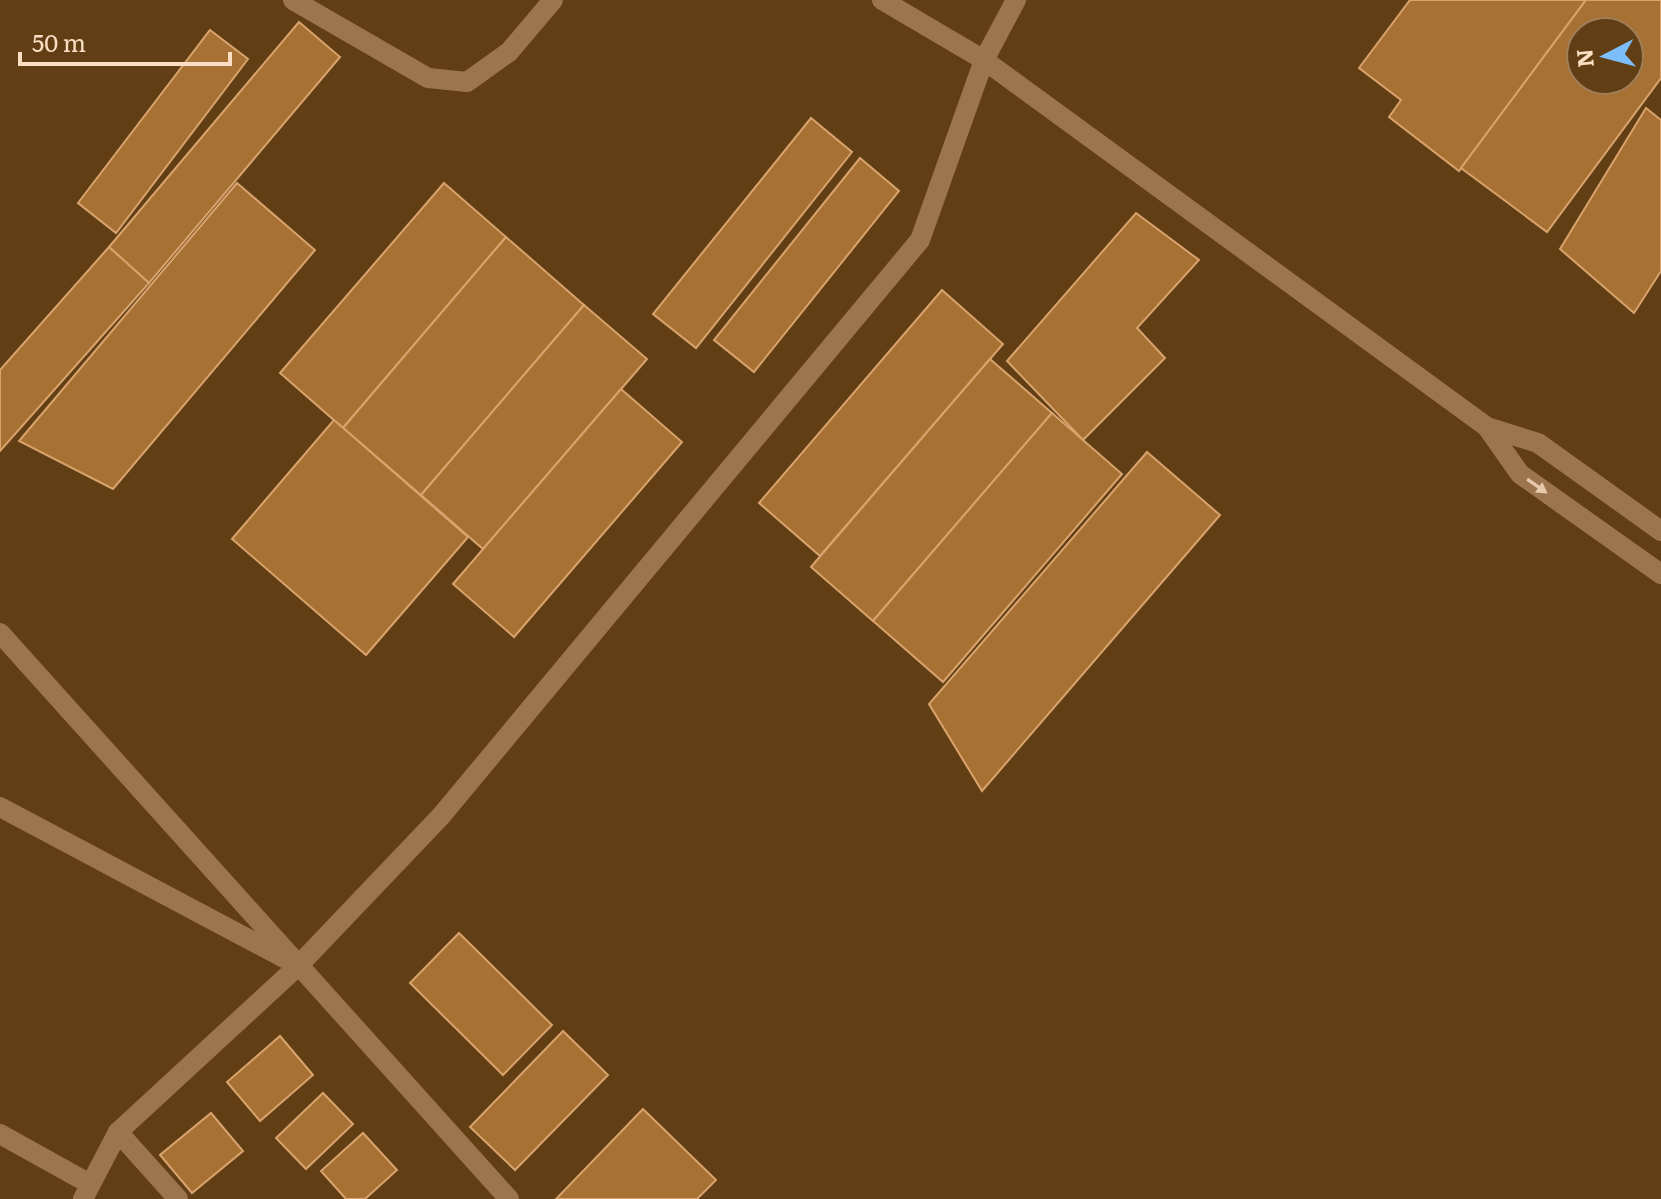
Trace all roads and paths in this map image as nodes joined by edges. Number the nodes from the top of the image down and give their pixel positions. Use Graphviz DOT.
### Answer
graph roads {
  1 [pos="293,0"];
  2 [pos="553,0"];
  3 [pos="882,0"];
  4 [pos="1016,0"];
  5 [pos="984,60"];
  6 [pos="1487,427"];
  7 [pos="1661,531"];
  8 [pos="1661,574"];
  9 [pos="0,633"];
  10 [pos="0,807"];
  11 [pos="298,966"];
  12 [pos="118,1132"];
  13 [pos="0,1134"];
  14 [pos="86,1192"];
  15 [pos="178,1199"];
  16 [pos="509,1199"];
  1 -- 2 [label="street"];
  3 -- 5 [label="street"];
  4 -- 5 [label="street"];
  5 -- 6 [label="street"];
  5 -- 11 [label="street"];
  6 -- 7 [label="street"];
  6 -- 8 [label="street, one-way"];
  9 -- 11 [label="street"];
  10 -- 11 [label="street"];
  11 -- 12 [label="street"];
  11 -- 16 [label="street"];
  12 -- 14 [label="street"];
  12 -- 15 [label="street"];
  13 -- 14 [label="street"];
}
